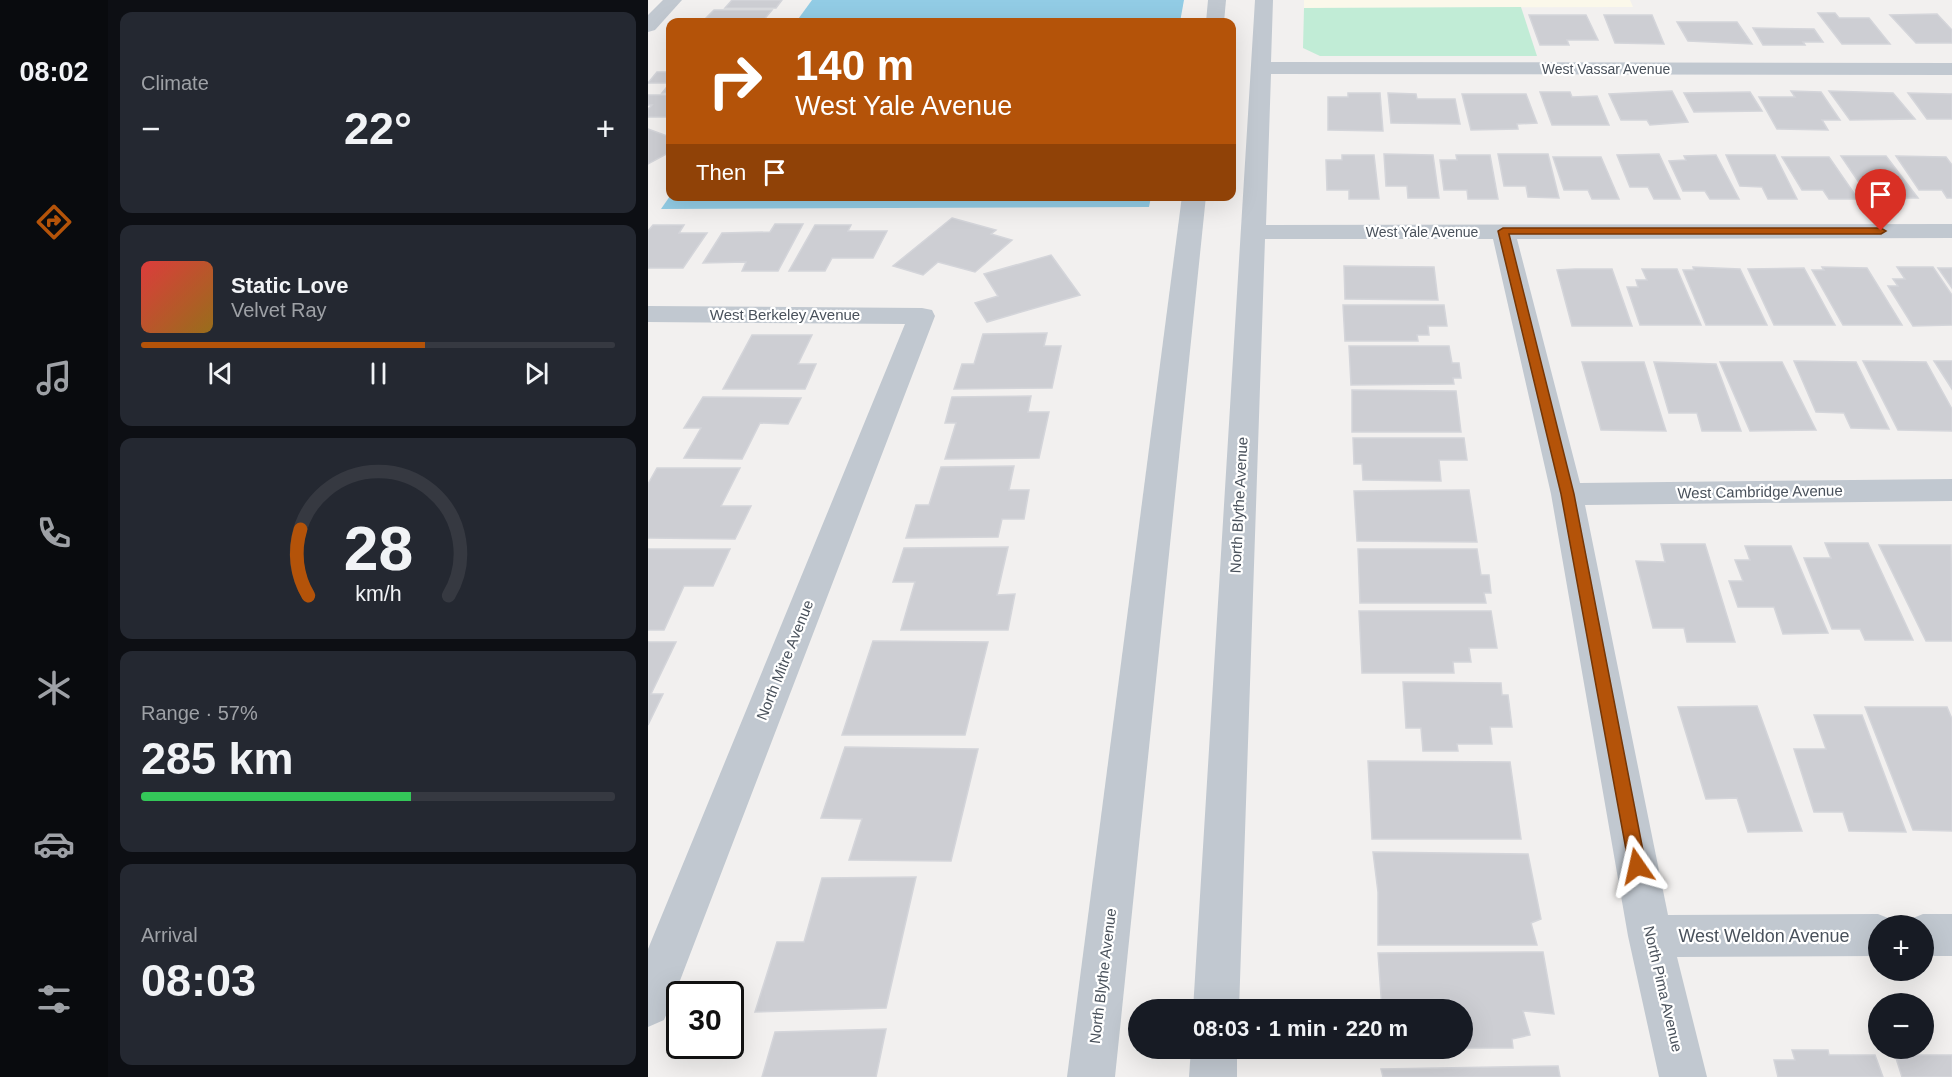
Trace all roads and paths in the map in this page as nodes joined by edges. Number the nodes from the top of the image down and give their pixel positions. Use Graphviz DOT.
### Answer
graph roads {
  1 [pos="673,0"];
  2 [pos="1217,0"];
  3 [pos="1264,0"];
  4 [pos="1215,18"];
  5 [pos="648,26"];
  6 [pos="1260,68"];
  7 [pos="1952,69"];
  8 [pos="1193,201"];
  9 [pos="1503,231"];
  10 [pos="1952,231"];
  11 [pos="1252,232"];
  12 [pos="648,314"];
  13 [pos="922,316"];
  14 [pos="1952,490"];
  15 [pos="1567,494"];
  16 [pos="1952,934"];
  17 [pos="1868,935"];
  18 [pos="1934,935"];
  19 [pos="1650,936"];
  20 [pos="1217,999"];
  21 [pos="648,1004"];
  22 [pos="1214,1059"];
  23 [pos="1091,1077"];
  24 [pos="1213,1077"];
  25 [pos="1683,1077"];
  1 -- 5 [label="street"];
  2 -- 4 [label="street"];
  3 -- 6 [label="street, North Blythe Avenue"];
  6 -- 7 [label="street, West Vassar Avenue"];
  6 -- 11 [label="street, North Blythe Avenue"];
  8 -- 23 [label="street, North Blythe Avenue"];
  9 -- 10 [label="street, West Yale Avenue"];
  9 -- 11 [label="street, West Yale Avenue"];
  9 -- 15 [label="street, North Pima Avenue"];
  11 -- 20 [label="street, North Blythe Avenue"];
  12 -- 13 [label="street, West Berkeley Avenue"];
  13 -- 21 [label="street, North Mitre Avenue"];
  14 -- 15 [label="street, West Cambridge Avenue"];
  15 -- 19 [label="street, North Pima Avenue"];
  16 -- 18 [label="street"];
  17 -- 19 [label="street, West Weldon Avenue"];
  19 -- 25 [label="street, North Pima Avenue"];
  22 -- 24 [label="street"];
}
